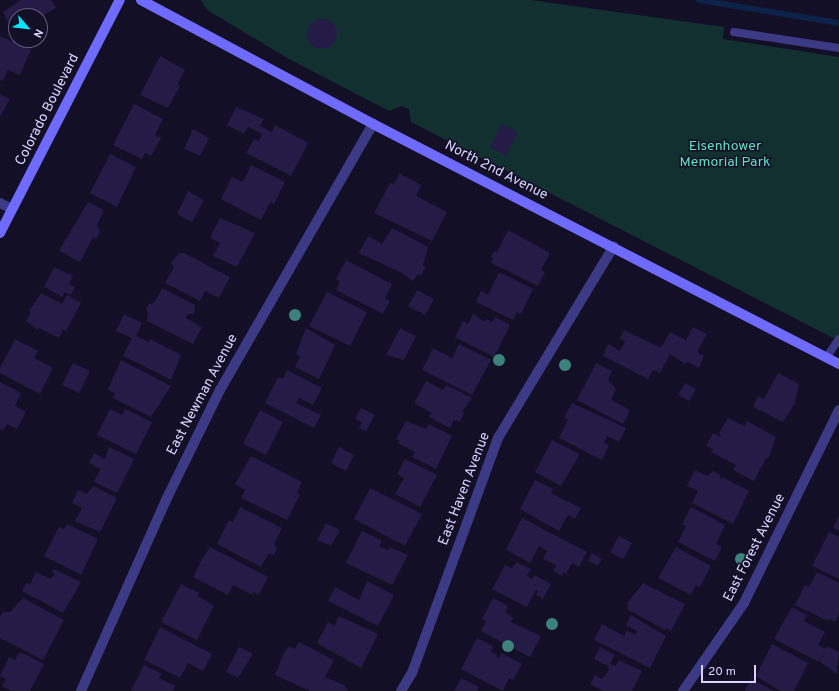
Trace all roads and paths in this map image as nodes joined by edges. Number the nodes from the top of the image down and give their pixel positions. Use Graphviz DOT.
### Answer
graph roads {
  1 [pos="120,0"];
  2 [pos="141,0"];
  3 [pos="734,32"];
  4 [pos="839,48"];
  5 [pos="373,124"];
  6 [pos="0,203"];
  7 [pos="12,209"];
  8 [pos="0,233"];
  9 [pos="614,246"];
  10 [pos="839,339"];
  11 [pos="826,358"];
  12 [pos="839,364"];
  13 [pos="839,410"];
  14 [pos="81,691"];
  15 [pos="401,691"];
  16 [pos="683,691"];
  1 -- 7 [label="street, Colorado Boulevard"];
  2 -- 5 [label="street, North 2nd Avenue"];
  3 -- 4 [label="lane"];
  5 -- 9 [label="street, North 2nd Avenue"];
  5 -- 14 [label="street, East Newman Avenue"];
  6 -- 7 [label="street"];
  7 -- 8 [label="street, Colorado Boulevard"];
  9 -- 11 [label="street, North 2nd Avenue"];
  9 -- 15 [label="street, East Haven Avenue"];
  10 -- 11 [label="lane"];
  11 -- 12 [label="street, North 2nd Avenue"];
  13 -- 16 [label="street, East Forest Avenue"];
}
